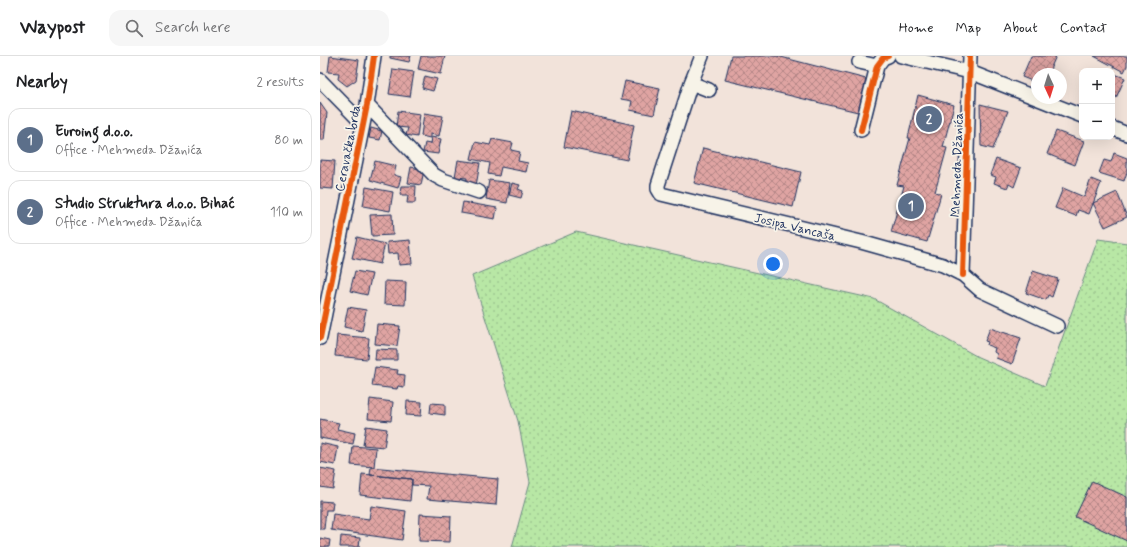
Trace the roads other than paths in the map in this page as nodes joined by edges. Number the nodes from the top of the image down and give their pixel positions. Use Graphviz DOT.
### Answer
graph roads {
  1 [pos="374,56"];
  2 [pos="702,56"];
  3 [pos="888,56"];
  4 [pos="901,56"];
  5 [pos="970,56"];
  6 [pos="859,62"];
  7 [pos="877,66"];
  8 [pos="970,72"];
  9 [pos="320,80"];
  10 [pos="691,83"];
  11 [pos="709,90"];
  12 [pos="367,105"];
  13 [pos="1079,115"];
  14 [pos="363,124"];
  15 [pos="1115,129"];
  16 [pos="861,130"];
  17 [pos="1127,134"];
  18 [pos="480,192"];
  19 [pos="963,275"];
  20 [pos="1058,326"];
  21 [pos="320,338"];
  1 -- 12 [label="street, Ceravačka brda"];
  2 -- 10 [label="street, Josipa Vancaša"];
  3 -- 7 [label="street"];
  4 -- 8 [label="street"];
  5 -- 8 [label="street, Mehmeda Džanića"];
  6 -- 7 [label="street"];
  7 -- 16 [label="street"];
  8 -- 13 [label="street"];
  8 -- 19 [label="street, Mehmeda Džanića"];
  9 -- 14 [label="street"];
  10 -- 11 [label="street"];
  10 -- 19 [label="street, Josipa Vancaša"];
  12 -- 14 [label="street, Ceravačka brda"];
  12 -- 18 [label="street"];
  14 -- 21 [label="street, Ceravačka brda"];
  15 -- 17 [label="street"];
  19 -- 20 [label="street, Josipa Vancaša"];
}
